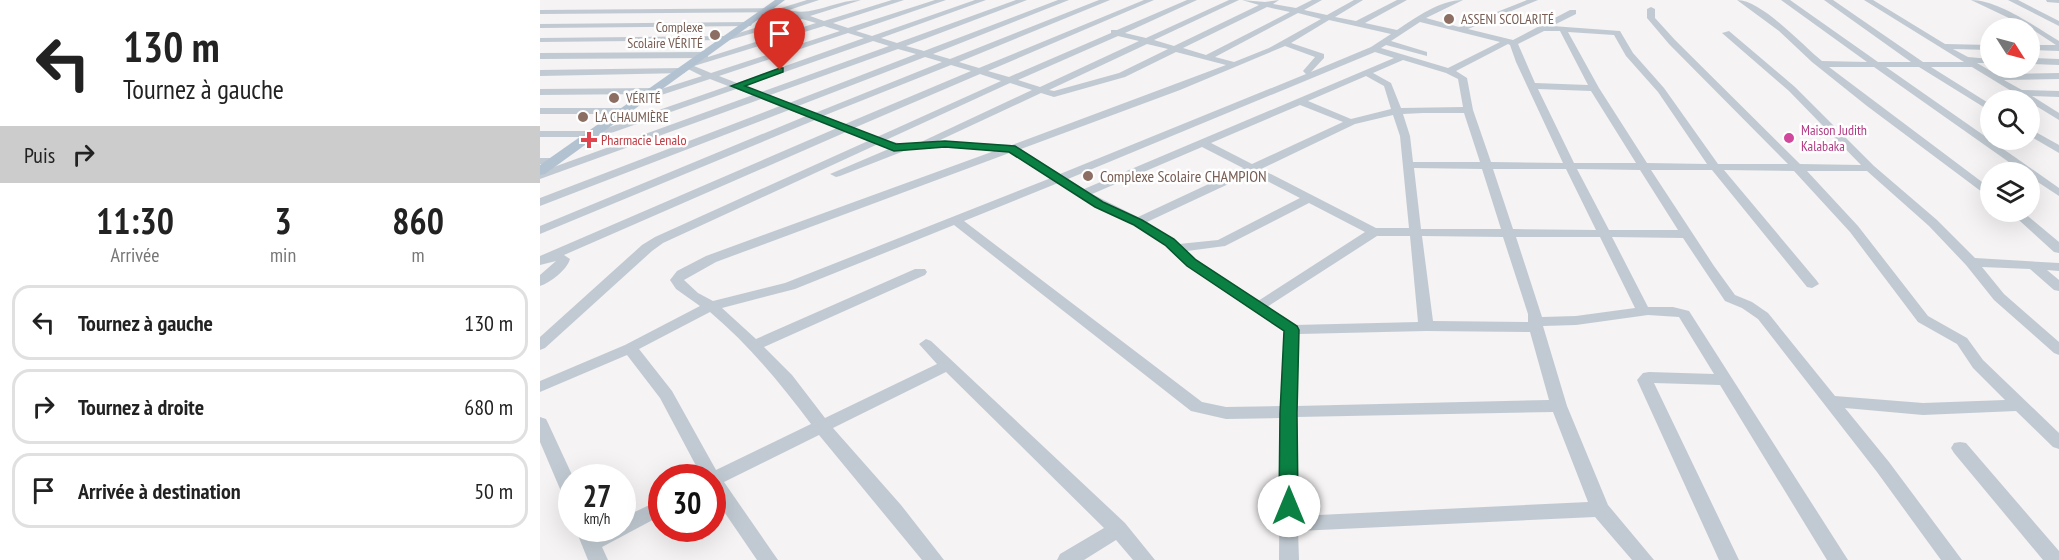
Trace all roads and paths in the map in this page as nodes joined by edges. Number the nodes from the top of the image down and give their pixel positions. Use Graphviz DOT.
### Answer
graph roads {
  1 [pos="815,0"];
  2 [pos="857,0"];
  3 [pos="900,0"];
  4 [pos="942,0"];
  5 [pos="983,0"];
  6 [pos="1023,0"];
  7 [pos="1065,0"];
  8 [pos="1106,0"];
  9 [pos="1150,0"];
  10 [pos="1193,0"];
  11 [pos="1234,0"];
  12 [pos="1246,0"];
  13 [pos="1275,0"];
  14 [pos="1318,0"];
  15 [pos="1359,0"];
  16 [pos="1403,0"];
  17 [pos="1459,0"];
  18 [pos="1533,0"];
  19 [pos="1742,0"];
  20 [pos="1785,0"];
  21 [pos="1828,0"];
  22 [pos="1868,0"];
  23 [pos="1975,0"];
  24 [pos="2012,0"];
  25 [pos="1266,4"];
  26 [pos="781,5"];
  27 [pos="1006,6"];
  28 [pos="1651,9"];
  29 [pos="768,10"];
  30 [pos="1297,11"];
  31 [pos="540,12"];
  32 [pos="1033,12"];
  33 [pos="1574,12"];
  34 [pos="803,17"];
  35 [pos="1327,17"];
  36 [pos="2014,18"];
  37 [pos="1060,19"];
  38 [pos="1419,19"];
  39 [pos="825,23"];
  40 [pos="748,24"];
  41 [pos="1357,24"];
  42 [pos="2059,24"];
  43 [pos="540,26"];
  44 [pos="1089,27"];
  45 [pos="1539,28"];
  46 [pos="1460,29"];
  47 [pos="1563,29"];
  48 [pos="849,31"];
  49 [pos="2040,32"];
  50 [pos="1117,33"];
  51 [pos="1399,33"];
  52 [pos="1726,33"];
  53 [pos="2059,33"];
  54 [pos="2040,34"];
  55 [pos="873,37"];
  56 [pos="729,38"];
  57 [pos="540,40"];
  58 [pos="1146,41"];
  59 [pos="1511,42"];
  60 [pos="1284,43"];
  61 [pos="897,45"];
  62 [pos="1380,45"];
  63 [pos="1942,46"];
  64 [pos="2059,46"];
  65 [pos="1980,47"];
  66 [pos="2040,47"];
  67 [pos="1176,49"];
  68 [pos="924,53"];
  69 [pos="705,55"];
  70 [pos="540,56"];
  71 [pos="1208,57"];
  72 [pos="1403,57"];
  73 [pos="1435,58"];
  74 [pos="1980,61"];
  75 [pos="2040,61"];
  76 [pos="950,62"];
  77 [pos="1969,62"];
  78 [pos="2059,62"];
  79 [pos="1876,63"];
  80 [pos="1820,64"];
  81 [pos="1920,64"];
  82 [pos="1234,65"];
  83 [pos="686,68"];
  84 [pos="1980,69"];
  85 [pos="980,71"];
  86 [pos="1449,71"];
  87 [pos="540,73"];
  88 [pos="1368,74"];
  89 [pos="1305,76"];
  90 [pos="2040,76"];
  91 [pos="2059,76"];
  92 [pos="712,77"];
  93 [pos="1994,78"];
  94 [pos="1010,80"];
  95 [pos="736,86"];
  96 [pos="1532,87"];
  97 [pos="1594,88"];
  98 [pos="1041,90"];
  99 [pos="2015,90"];
  100 [pos="654,91"];
  101 [pos="540,92"];
  102 [pos="1264,93"];
  103 [pos="2040,94"];
  104 [pos="2059,94"];
  105 [pos="761,95"];
  106 [pos="643,98"];
  107 [pos="1980,102"];
  108 [pos="1298,104"];
  109 [pos="2040,104"];
  110 [pos="788,105"];
  111 [pos="1395,110"];
  112 [pos="1468,110"];
  113 [pos="540,111"];
  114 [pos="625,111"];
  115 [pos="2057,114"];
  116 [pos="815,116"];
  117 [pos="1351,122"];
  118 [pos="846,129"];
  119 [pos="540,134"];
  120 [pos="593,134"];
  121 [pos="2040,138"];
  122 [pos="876,140"];
  123 [pos="1203,143"];
  124 [pos="924,144"];
  125 [pos="901,148"];
  126 [pos="1012,148"];
  127 [pos="2059,150"];
  128 [pos="540,161"];
  129 [pos="554,161"];
  130 [pos="1485,164"];
  131 [pos="1569,164"];
  132 [pos="1407,165"];
  133 [pos="1644,166"];
  134 [pos="1714,166"];
  135 [pos="1797,167"];
  136 [pos="1870,168"];
  137 [pos="1252,170"];
  138 [pos="540,171"];
  139 [pos="836,174"];
  140 [pos="540,176"];
  141 [pos="1058,178"];
  142 [pos="1980,186"];
  143 [pos="2059,193"];
  144 [pos="1083,194"];
  145 [pos="1310,198"];
  146 [pos="540,202"];
  147 [pos="956,221"];
  148 [pos="1138,222"];
  149 [pos="2028,222"];
  150 [pos="1416,230"];
  151 [pos="540,231"];
  152 [pos="1374,232"];
  153 [pos="1509,232"];
  154 [pos="1605,234"];
  155 [pos="1687,234"];
  156 [pos="1176,248"];
  157 [pos="2059,249"];
  158 [pos="546,259"];
  159 [pos="1971,262"];
  160 [pos="2033,265"];
  161 [pos="2059,267"];
  162 [pos="920,272"];
  163 [pos="540,282"];
  164 [pos="1812,284"];
  165 [pos="2059,287"];
  166 [pos="711,306"];
  167 [pos="1259,306"];
  168 [pos="1644,312"];
  169 [pos="1536,324"];
  170 [pos="1426,326"];
  171 [pos="1292,330"];
  172 [pos="926,344"];
  173 [pos="540,345"];
  174 [pos="755,345"];
  175 [pos="630,348"];
  176 [pos="2059,350"];
  177 [pos="948,365"];
  178 [pos="1725,380"];
  179 [pos="540,387"];
  180 [pos="1831,401"];
  181 [pos="2018,405"];
  182 [pos="1559,406"];
  183 [pos="1288,413"];
  184 [pos="540,423"];
  185 [pos="822,425"];
  186 [pos="2059,443"];
  187 [pos="1960,448"];
  188 [pos="558,464"];
  189 [pos="704,464"];
  190 [pos="726,472"];
  191 [pos="726,499"];
  192 [pos="1600,509"];
  193 [pos="1288,524"];
  194 [pos="1118,529"];
  195 [pos="768,560"];
  196 [pos="934,560"];
  197 [pos="1067,560"];
  198 [pos="1145,560"];
  199 [pos="1289,560"];
  200 [pos="1644,560"];
  201 [pos="1729,560"];
  202 [pos="1838,560"];
  203 [pos="1952,560"];
  204 [pos="2055,560"];
  1 -- 26 [label="street"];
  2 -- 34 [label="street"];
  3 -- 39 [label="street"];
  4 -- 48 [label="street"];
  5 -- 27 [label="street"];
  5 -- 55 [label="street"];
  6 -- 27 [label="street"];
  7 -- 32 [label="street"];
  8 -- 37 [label="street"];
  9 -- 44 [label="street"];
  10 -- 50 [label="street"];
  11 -- 58 [label="street"];
  12 -- 25 [label="street"];
  13 -- 25 [label="street"];
  14 -- 30 [label="street"];
  15 -- 35 [label="street"];
  16 -- 41 [label="street"];
  17 -- 38 [label="street"];
  18 -- 46 [label="street"];
  19 -- 80 [label="street"];
  20 -- 79 [label="street"];
  21 -- 81 [label="street"];
  22 -- 63 [label="street"];
  23 -- 36 [label="street"];
  24 -- 42 [label="street"];
  25 -- 30 [label="street"];
  25 -- 67 [label="street"];
  26 -- 29 [label="main road"];
  26 -- 34 [label="street"];
  27 -- 32 [label="street"];
  27 -- 61 [label="street"];
  28 -- 135 [label="street"];
  29 -- 31 [label="street"];
  29 -- 40 [label="main road"];
  30 -- 35 [label="street"];
  30 -- 71 [label="street"];
  32 -- 37 [label="street"];
  32 -- 68 [label="street"];
  33 -- 45 [label="street"];
  34 -- 39 [label="street"];
  34 -- 56 [label="street"];
  35 -- 41 [label="street"];
  35 -- 60 [label="street"];
  37 -- 44 [label="street"];
  37 -- 76 [label="street"];
  38 -- 46 [label="street"];
  38 -- 51 [label="street"];
  39 -- 48 [label="street"];
  39 -- 83 [label="street"];
  40 -- 43 [label="street"];
  40 -- 56 [label="main road"];
  41 -- 51 [label="street"];
  44 -- 50 [label="street"];
  44 -- 85 [label="street"];
  45 -- 47 [label="street"];
  45 -- 59 [label="street"];
  46 -- 59 [label="street"];
  47 -- 97 [label="street"];
  47 -- 134 [label="street"];
  48 -- 55 [label="street"];
  48 -- 92 [label="street"];
  49 -- 53 [label="street"];
  50 -- 58 [label="street"];
  50 -- 94 [label="street"];
  51 -- 62 [label="street"];
  52 -- 136 [label="street"];
  54 -- 64 [label="street"];
  55 -- 61 [label="street"];
  55 -- 95 [label="street"];
  56 -- 57 [label="street"];
  56 -- 69 [label="main road"];
  58 -- 67 [label="street"];
  58 -- 98 [label="street"];
  59 -- 86 [label="street"];
  59 -- 96 [label="street"];
  60 -- 82 [label="street"];
  60 -- 89 [label="street"];
  61 -- 68 [label="street"];
  61 -- 105 [label="street"];
  62 -- 72 [label="street"];
  62 -- 73 [label="street"];
  62 -- 89 [label="street"];
  63 -- 65 [label="street"];
  63 -- 77 [label="street"];
  64 -- 66 [label="street"];
  67 -- 71 [label="street"];
  67 -- 98 [label="street"];
  68 -- 76 [label="street"];
  68 -- 110 [label="street"];
  69 -- 70 [label="street"];
  69 -- 83 [label="main road"];
  71 -- 82 [label="street"];
  72 -- 86 [label="street"];
  72 -- 88 [label="street"];
  74 -- 77 [label="street"];
  75 -- 78 [label="street"];
  76 -- 85 [label="street"];
  76 -- 116 [label="street"];
  77 -- 81 [label="street"];
  77 -- 84 [label="street"];
  79 -- 80 [label="street"];
  79 -- 81 [label="street"];
  79 -- 143 [label="street"];
  80 -- 142 [label="street"];
  81 -- 107 [label="street"];
  82 -- 126 [label="street"];
  83 -- 87 [label="street"];
  83 -- 92 [label="street"];
  83 -- 100 [label="main road"];
  85 -- 94 [label="street"];
  85 -- 118 [label="street"];
  86 -- 112 [label="street"];
  88 -- 108 [label="street"];
  88 -- 111 [label="street"];
  89 -- 102 [label="street"];
  90 -- 91 [label="street"];
  92 -- 95 [label="street"];
  92 -- 106 [label="street"];
  93 -- 99 [label="street"];
  94 -- 98 [label="street"];
  94 -- 122 [label="street"];
  95 -- 105 [label="street"];
  95 -- 120 [label="street"];
  96 -- 97 [label="street"];
  96 -- 131 [label="street"];
  97 -- 133 [label="street"];
  98 -- 124 [label="street"];
  100 -- 101 [label="street"];
  100 -- 106 [label="main road"];
  102 -- 108 [label="street"];
  102 -- 141 [label="street"];
  103 -- 104 [label="street"];
  105 -- 110 [label="street"];
  105 -- 140 [label="street"];
  106 -- 114 [label="main road"];
  108 -- 117 [label="street"];
  108 -- 123 [label="street"];
  109 -- 115 [label="street"];
  110 -- 116 [label="street"];
  110 -- 146 [label="street"];
  111 -- 112 [label="street"];
  111 -- 117 [label="street"];
  111 -- 132 [label="street"];
  112 -- 130 [label="street"];
  113 -- 114 [label="street"];
  114 -- 120 [label="main road"];
  116 -- 118 [label="street"];
  116 -- 151 [label="street"];
  117 -- 137 [label="street"];
  118 -- 122 [label="street"];
  118 -- 158 [label="street"];
  119 -- 120 [label="street"];
  120 -- 129 [label="main road"];
  121 -- 127 [label="street"];
  122 -- 125 [label="street"];
  122 -- 173 [label="street"];
  123 -- 137 [label="street"];
  123 -- 144 [label="street"];
  124 -- 125 [label="street"];
  124 -- 126 [label="street"];
  125 -- 139 [label="street"];
  126 -- 141 [label="street"];
  126 -- 166 [label="street"];
  128 -- 129 [label="street"];
  129 -- 138 [label="main road"];
  130 -- 131 [label="street"];
  130 -- 132 [label="street"];
  130 -- 153 [label="street"];
  131 -- 133 [label="street"];
  131 -- 154 [label="street"];
  132 -- 150 [label="street"];
  133 -- 134 [label="street"];
  133 -- 155 [label="street"];
  134 -- 135 [label="street"];
  134 -- 164 [label="street"];
  135 -- 136 [label="street"];
  135 -- 181 [label="street"];
  136 -- 159 [label="street"];
  137 -- 145 [label="street"];
  137 -- 148 [label="street"];
  141 -- 144 [label="street"];
  141 -- 147 [label="street"];
  144 -- 148 [label="street"];
  145 -- 152 [label="street"];
  145 -- 156 [label="street"];
  147 -- 166 [label="street"];
  147 -- 183 [label="street"];
  148 -- 156 [label="street"];
  149 -- 157 [label="street"];
  150 -- 152 [label="street"];
  150 -- 153 [label="street"];
  150 -- 170 [label="street"];
  152 -- 167 [label="street"];
  153 -- 154 [label="street"];
  153 -- 169 [label="street"];
  154 -- 155 [label="street"];
  154 -- 168 [label="street"];
  155 -- 180 [label="street"];
  156 -- 167 [label="street"];
  158 -- 163 [label="street"];
  159 -- 160 [label="street"];
  159 -- 176 [label="street"];
  160 -- 161 [label="street"];
  160 -- 165 [label="street"];
  162 -- 174 [label="street"];
  166 -- 174 [label="street"];
  166 -- 175 [label="street"];
  167 -- 171 [label="street"];
  168 -- 169 [label="street"];
  168 -- 178 [label="street"];
  169 -- 170 [label="street"];
  169 -- 182 [label="street"];
  170 -- 171 [label="street"];
  171 -- 183 [label="street"];
  172 -- 177 [label="street"];
  174 -- 185 [label="street"];
  175 -- 179 [label="street"];
  175 -- 189 [label="street"];
  177 -- 185 [label="street"];
  177 -- 194 [label="street"];
  178 -- 201 [label="street"];
  178 -- 202 [label="street"];
  180 -- 181 [label="street"];
  180 -- 203 [label="street"];
  181 -- 186 [label="street"];
  182 -- 183 [label="street"];
  182 -- 192 [label="street"];
  183 -- 193 [label="street"];
  184 -- 188 [label="street"];
  185 -- 190 [label="street"];
  185 -- 196 [label="street"];
  187 -- 204 [label="street"];
  191 -- 195 [label="street"];
  192 -- 193 [label="street"];
  192 -- 200 [label="street"];
  193 -- 199 [label="street"];
  194 -- 197 [label="street"];
  194 -- 198 [label="street"];
}
